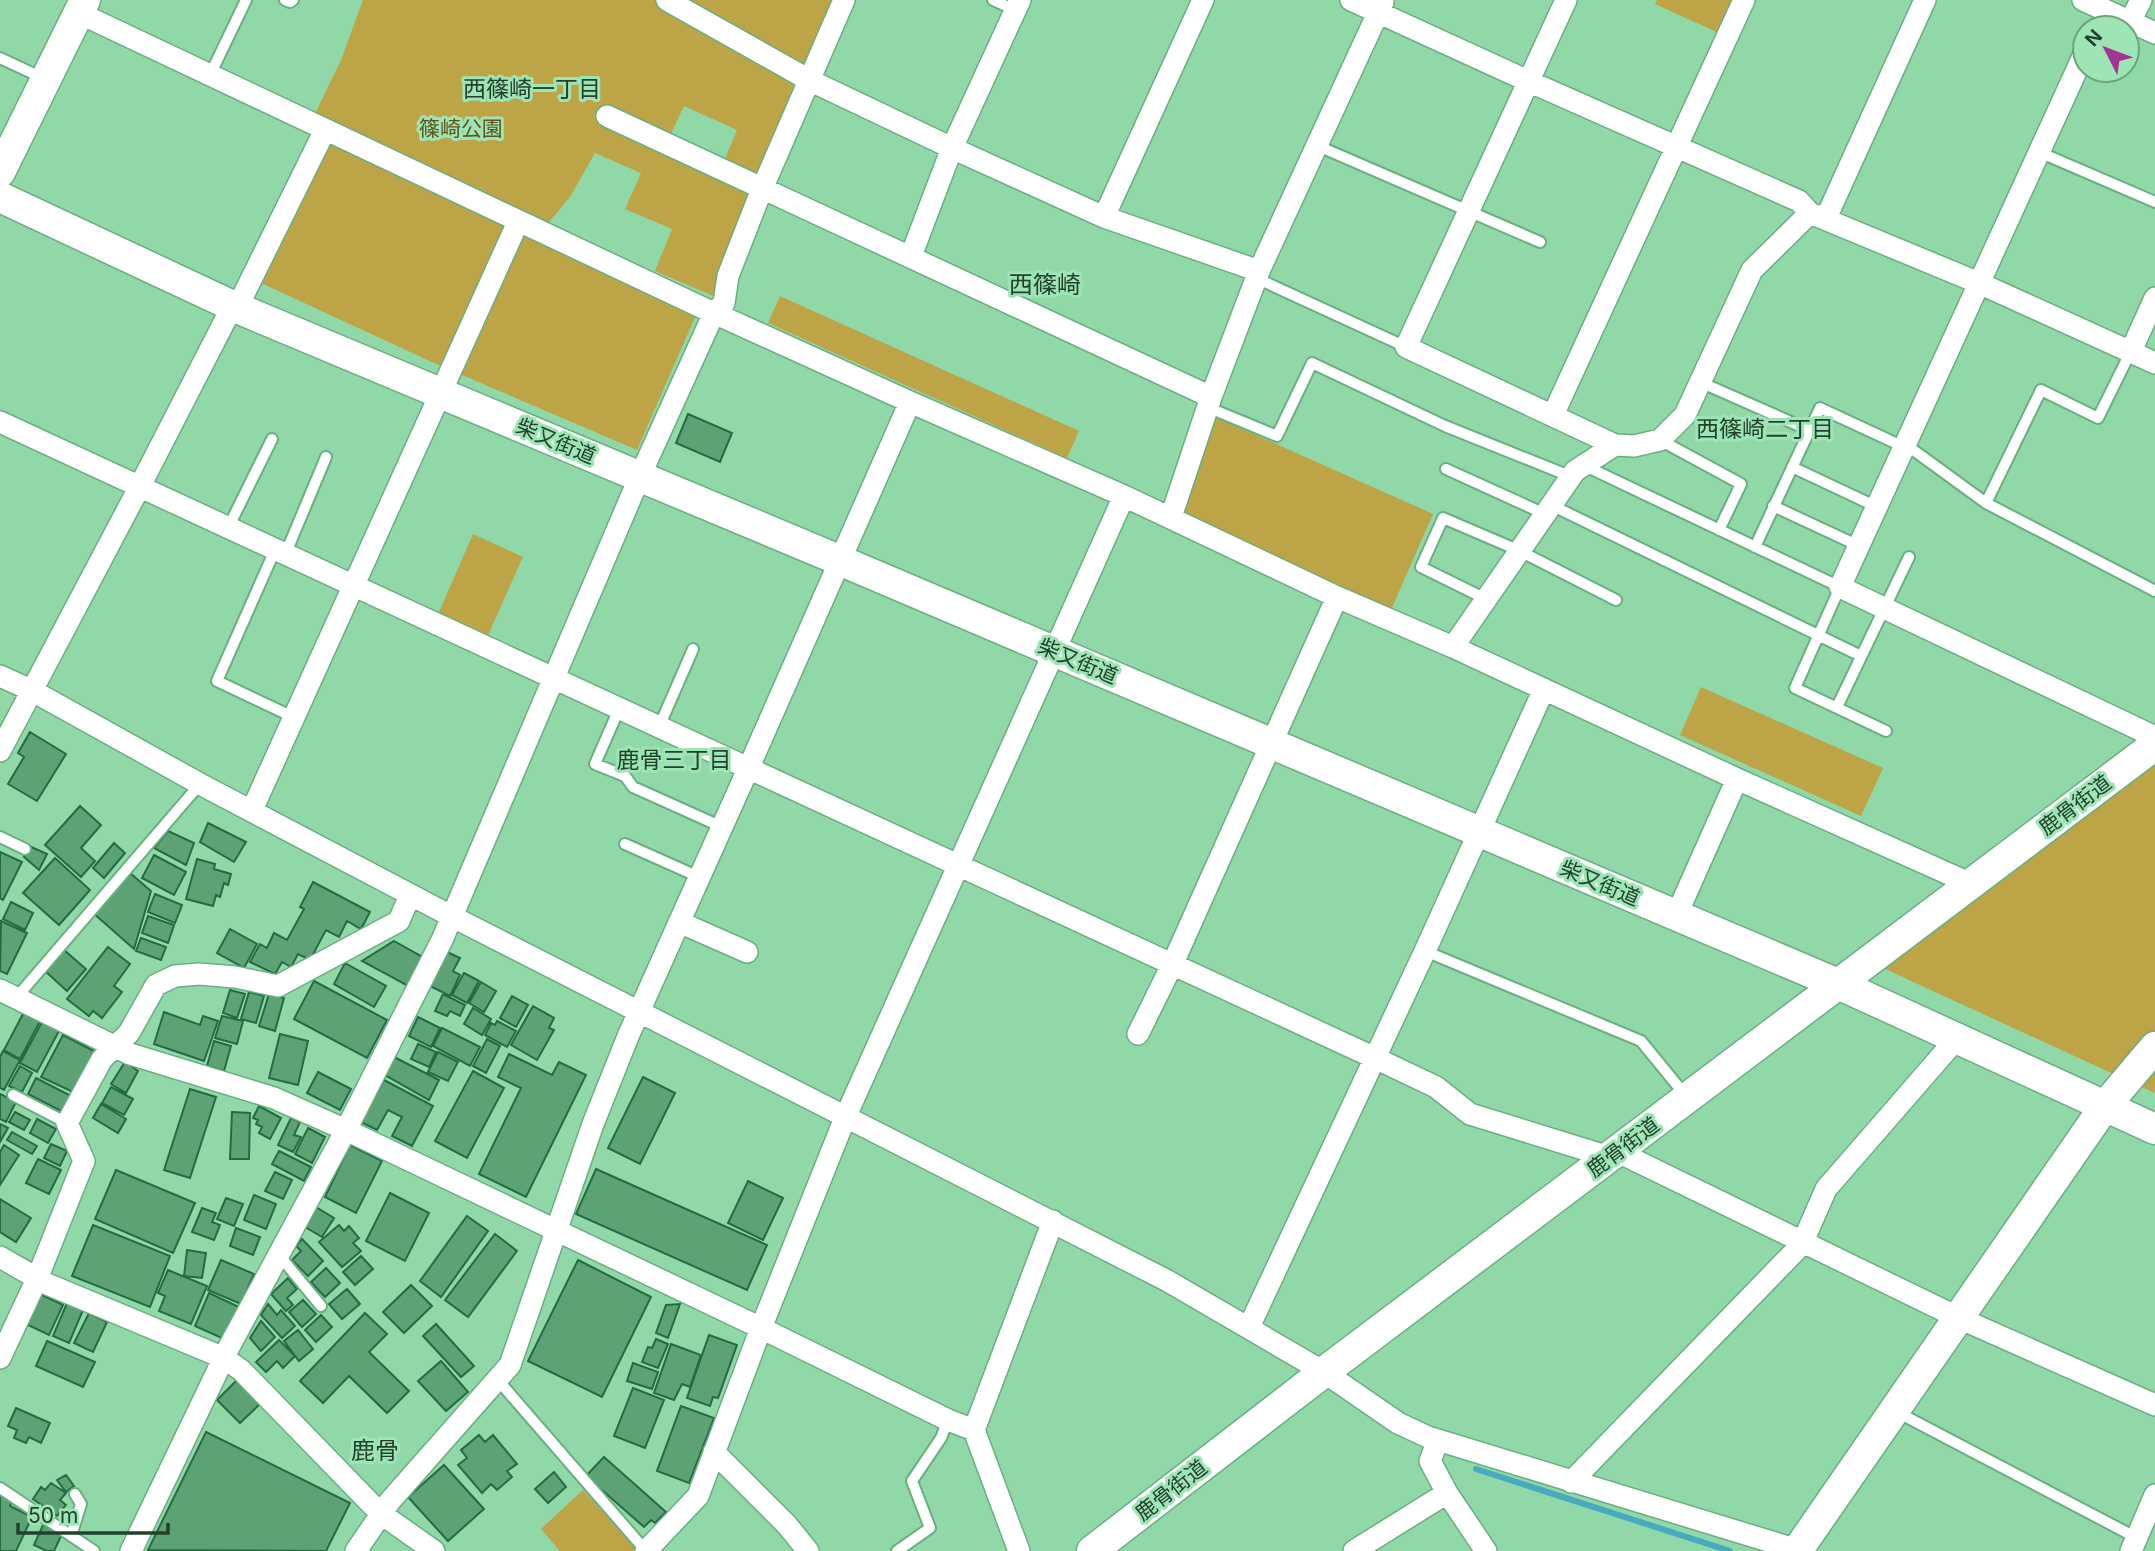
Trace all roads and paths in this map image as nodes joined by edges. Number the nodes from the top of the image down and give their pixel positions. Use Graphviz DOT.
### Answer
graph roads {
  1 [pos="246,0"];
  2 [pos="285,0"];
  3 [pos="293,0"];
  4 [pos="667,0"];
  5 [pos="844,0"];
  6 [pos="993,0"];
  7 [pos="1203,0"];
  8 [pos="1351,0"];
  9 [pos="1566,0"];
  10 [pos="1744,0"];
  11 [pos="1925,0"];
  12 [pos="2083,0"];
  13 [pos="1018,5"];
  14 [pos="82,6"];
  15 [pos="1381,6"];
  16 [pos="2096,14"];
  17 [pos="0,58"];
  18 [pos="210,75"];
  19 [pos="45,79"];
  20 [pos="809,80"];
  21 [pos="1528,82"];
  22 [pos="2071,82"];
  23 [pos="607,116"];
  24 [pos="325,130"];
  25 [pos="1318,146"];
  26 [pos="1677,147"];
  27 [pos="952,148"];
  28 [pos="2039,152"];
  29 [pos="0,172"];
  30 [pos="762,189"];
  31 [pos="0,197"];
  32 [pos="2155,202"];
  33 [pos="1468,212"];
  34 [pos="1818,216"];
  35 [pos="1104,217"];
  36 [pos="518,222"];
  37 [pos="1539,243"];
  38 [pos="911,256"];
  39 [pos="1258,274"];
  40 [pos="1979,283"];
  41 [pos="2155,298"];
  42 [pos="235,306"];
  43 [pos="714,313"];
  44 [pos="1406,347"];
  45 [pos="2131,351"];
  46 [pos="2155,363"];
  47 [pos="1700,383"];
  48 [pos="440,393"];
  49 [pos="910,402"];
  50 [pos="1209,402"];
  51 [pos="1553,415"];
  52 [pos="0,422"];
  53 [pos="1809,430"];
  54 [pos="272,439"];
  55 [pos="1660,440"];
  56 [pos="1615,445"];
  57 [pos="1905,446"];
  58 [pos="326,457"];
  59 [pos="1792,467"];
  60 [pos="1446,469"];
  61 [pos="1577,471"];
  62 [pos="640,476"];
  63 [pos="140,486"];
  64 [pos="1124,496"];
  65 [pos="1986,503"];
  66 [pos="1773,506"];
  67 [pos="1877,507"];
  68 [pos="1548,510"];
  69 [pos="1171,517"];
  70 [pos="228,528"];
  71 [pos="1719,530"];
  72 [pos="1859,546"];
  73 [pos="1755,547"];
  74 [pos="1520,551"];
  75 [pos="280,552"];
  76 [pos="1909,556"];
  77 [pos="839,560"];
  78 [pos="352,586"];
  79 [pos="1840,587"];
  80 [pos="2155,591"];
  81 [pos="1337,597"];
  82 [pos="1486,599"];
  83 [pos="1616,600"];
  84 [pos="1884,608"];
  85 [pos="1818,633"];
  86 [pos="1453,647"];
  87 [pos="694,649"];
  88 [pos="1054,651"];
  89 [pos="1861,656"];
  90 [pos="0,676"];
  91 [pos="555,678"];
  92 [pos="1544,689"];
  93 [pos="31,690"];
  94 [pos="1837,707"];
  95 [pos="619,709"];
  96 [pos="293,717"];
  97 [pos="659,727"];
  98 [pos="1886,731"];
  99 [pos="2155,737"];
  100 [pos="1270,743"];
  101 [pos="2155,745"];
  102 [pos="0,751"];
  103 [pos="750,767"];
  104 [pos="1737,779"];
  105 [pos="200,784"];
  106 [pos="252,810"];
  107 [pos="722,827"];
  108 [pos="1478,832"];
  109 [pos="0,837"];
  110 [pos="625,844"];
  111 [pos="25,849"];
  112 [pos="958,864"];
  113 [pos="699,877"];
  114 [pos="1969,883"];
  115 [pos="410,895"];
  116 [pos="451,916"];
  117 [pos="1676,916"];
  118 [pos="679,922"];
  119 [pos="1425,951"];
  120 [pos="747,952"];
  121 [pos="1173,963"];
  122 [pos="1838,984"];
  123 [pos="8,994"];
  124 [pos="639,1011"];
  125 [pos="1138,1034"];
  126 [pos="1958,1037"];
  127 [pos="2155,1046"];
  128 [pos="115,1047"];
  129 [pos="1375,1058"];
  130 [pos="13,1095"];
  131 [pos="1688,1098"];
  132 [pos="2105,1105"];
  133 [pos="845,1118"];
  134 [pos="67,1123"];
  135 [pos="2155,1129"];
  136 [pos="346,1130"];
  137 [pos="1612,1154"];
  138 [pos="1053,1221"];
  139 [pos="557,1231"];
  140 [pos="1802,1244"];
  141 [pos="279,1255"];
  142 [pos="0,1257"];
  143 [pos="37,1279"];
  144 [pos="321,1306"];
  145 [pos="1959,1318"];
  146 [pos="1249,1327"];
  147 [pos="761,1328"];
  148 [pos="0,1358"];
  149 [pos="224,1358"];
  150 [pos="1324,1372"];
  151 [pos="497,1379"];
  152 [pos="2155,1405"];
  153 [pos="1894,1411"];
  154 [pos="948,1420"];
  155 [pos="974,1430"];
  156 [pos="1438,1440"];
  157 [pos="714,1452"];
  158 [pos="1571,1482"];
  159 [pos="0,1488"];
  160 [pos="1447,1493"];
  161 [pos="75,1494"];
  162 [pos="2155,1495"];
  163 [pos="380,1513"];
  164 [pos="71,1536"];
  165 [pos="2134,1544"];
  166 [pos="94,1551"];
  167 [pos="131,1551"];
  168 [pos="356,1551"];
  169 [pos="434,1551"];
  170 [pos="646,1551"];
  171 [pos="808,1551"];
  172 [pos="897,1551"];
  173 [pos="1018,1551"];
  174 [pos="1093,1551"];
  175 [pos="1354,1551"];
  176 [pos="1486,1551"];
  177 [pos="1799,1551"];
  1 -- 18 [label="lane"];
  2 -- 3 [label="lane"];
  4 -- 20 [label="street"];
  5 -- 20 [label="street"];
  6 -- 13 [label="lane"];
  7 -- 35 [label="street"];
  8 -- 15 [label="street"];
  9 -- 21 [label="street"];
  10 -- 26 [label="street"];
  11 -- 34 [label="street"];
  12 -- 16 [label="street"];
  13 -- 27 [label="street"];
  14 -- 18 [label="street"];
  14 -- 19 [label="main road"];
  15 -- 21 [label="street"];
  15 -- 25 [label="street"];
  17 -- 19 [label="lane"];
  18 -- 24 [label="street"];
  19 -- 29 [label="main road"];
  20 -- 27 [label="street"];
  20 -- 30 [label="street"];
  21 -- 26 [label="street"];
  21 -- 33 [label="street"];
  22 -- 28 [label="street"];
  23 -- 30 [label="street"];
  24 -- 36 [label="street"];
  24 -- 42 [label="street"];
  25 -- 33 [label="lane"];
  25 -- 39 [label="street"];
  26 -- 34 [label="street"];
  26 -- 51 [label="street"];
  27 -- 35 [label="street"];
  27 -- 38 [label="street"];
  28 -- 32 [label="lane"];
  28 -- 40 [label="street"];
  30 -- 38 [label="street"];
  30 -- 43 [label="street"];
  31 -- 42 [label="main road, 柴又街道"];
  33 -- 37 [label="lane"];
  33 -- 44 [label="street"];
  34 -- 40 [label="street"];
  34 -- 47 [label="street"];
  35 -- 39 [label="street"];
  36 -- 43 [label="street"];
  36 -- 48 [label="street"];
  38 -- 50 [label="street"];
  39 -- 44 [label="lane"];
  39 -- 50 [label="street"];
  40 -- 45 [label="street"];
  40 -- 57 [label="street"];
  41 -- 45 [label="street"];
  42 -- 48 [label="main road, 柴又街道"];
  42 -- 63 [label="street"];
  43 -- 49 [label="street"];
  43 -- 62 [label="street"];
  44 -- 51 [label="street"];
  45 -- 46 [label="street"];
  45 -- 65 [label="lane"];
  47 -- 53 [label="lane"];
  47 -- 55 [label="street"];
  48 -- 62 [label="main road, 柴又街道"];
  48 -- 78 [label="street"];
  49 -- 64 [label="street"];
  49 -- 77 [label="street"];
  50 -- 61 [label="lane"];
  50 -- 69 [label="street"];
  51 -- 56 [label="street"];
  52 -- 63 [label="street"];
  53 -- 57 [label="lane"];
  53 -- 59 [label="lane"];
  54 -- 70 [label="lane"];
  55 -- 56 [label="street"];
  55 -- 71 [label="lane"];
  56 -- 61 [label="street"];
  57 -- 65 [label="lane"];
  57 -- 67 [label="street"];
  58 -- 75 [label="lane"];
  59 -- 66 [label="lane"];
  59 -- 67 [label="lane"];
  60 -- 68 [label="lane"];
  61 -- 68 [label="street"];
  61 -- 71 [label="lane"];
  62 -- 77 [label="main road, 柴又街道"];
  62 -- 91 [label="street"];
  63 -- 70 [label="street"];
  63 -- 93 [label="street"];
  64 -- 69 [label="street"];
  64 -- 88 [label="street"];
  65 -- 80 [label="lane"];
  66 -- 72 [label="lane"];
  66 -- 73 [label="lane"];
  67 -- 72 [label="street"];
  68 -- 74 [label="street"];
  68 -- 85 [label="lane"];
  69 -- 81 [label="street"];
  70 -- 75 [label="street"];
  71 -- 73 [label="lane"];
  72 -- 79 [label="street"];
  73 -- 79 [label="lane"];
  74 -- 82 [label="street"];
  74 -- 82 [label="lane"];
  74 -- 83 [label="lane"];
  75 -- 78 [label="street"];
  75 -- 96 [label="lane"];
  76 -- 84 [label="lane"];
  77 -- 88 [label="main road, 柴又街道"];
  77 -- 103 [label="street"];
  78 -- 91 [label="street"];
  78 -- 96 [label="street"];
  79 -- 84 [label="street"];
  79 -- 85 [label="lane"];
  81 -- 86 [label="street"];
  81 -- 100 [label="street"];
  82 -- 86 [label="street"];
  84 -- 89 [label="lane"];
  84 -- 99 [label="street"];
  85 -- 89 [label="lane"];
  85 -- 94 [label="lane"];
  86 -- 92 [label="street"];
  87 -- 97 [label="lane"];
  88 -- 100 [label="main road, 柴又街道"];
  88 -- 112 [label="street"];
  89 -- 94 [label="lane"];
  90 -- 93 [label="street"];
  91 -- 95 [label="street"];
  91 -- 116 [label="street"];
  92 -- 104 [label="street"];
  92 -- 108 [label="street"];
  93 -- 102 [label="street"];
  93 -- 105 [label="street"];
  94 -- 98 [label="lane"];
  95 -- 97 [label="street"];
  95 -- 107 [label="lane"];
  96 -- 106 [label="street"];
  97 -- 103 [label="street"];
  100 -- 108 [label="main road, 柴又街道"];
  100 -- 121 [label="street"];
  101 -- 114 [label="main road, 鹿骨街道"];
  103 -- 107 [label="street"];
  103 -- 112 [label="street"];
  104 -- 114 [label="street"];
  104 -- 117 [label="street"];
  105 -- 106 [label="street"];
  105 -- 123 [label="lane"];
  106 -- 115 [label="street"];
  107 -- 113 [label="street"];
  108 -- 117 [label="main road, 柴又街道"];
  108 -- 119 [label="street"];
  109 -- 111 [label="lane"];
  110 -- 113 [label="lane"];
  112 -- 121 [label="street"];
  112 -- 133 [label="street"];
  113 -- 118 [label="street"];
  114 -- 122 [label="main road, 鹿骨街道"];
  115 -- 116 [label="street"];
  115 -- 128 [label="street"];
  116 -- 124 [label="street"];
  116 -- 136 [label="street"];
  117 -- 122 [label="main road, 柴又街道"];
  118 -- 120 [label="street"];
  118 -- 124 [label="street"];
  119 -- 129 [label="street"];
  119 -- 131 [label="lane"];
  121 -- 125 [label="street"];
  121 -- 129 [label="street"];
  122 -- 126 [label="main road, 柴又街道"];
  122 -- 131 [label="main road, 鹿骨街道"];
  123 -- 128 [label="street"];
  124 -- 133 [label="street"];
  124 -- 139 [label="street"];
  126 -- 132 [label="main road, 柴又街道"];
  126 -- 140 [label="street"];
  127 -- 132 [label="main road"];
  128 -- 134 [label="street"];
  128 -- 136 [label="street"];
  129 -- 137 [label="street"];
  129 -- 146 [label="street"];
  130 -- 134 [label="lane"];
  131 -- 137 [label="main road, 鹿骨街道"];
  132 -- 135 [label="main road, 柴又街道"];
  132 -- 145 [label="main road"];
  133 -- 138 [label="street"];
  133 -- 147 [label="street"];
  134 -- 143 [label="street"];
  136 -- 139 [label="street"];
  136 -- 141 [label="street"];
  137 -- 140 [label="street"];
  137 -- 150 [label="main road, 鹿骨街道"];
  138 -- 146 [label="street"];
  138 -- 155 [label="street"];
  139 -- 147 [label="street"];
  139 -- 151 [label="street"];
  140 -- 145 [label="street"];
  140 -- 158 [label="street"];
  141 -- 144 [label="lane"];
  141 -- 149 [label="street"];
  142 -- 143 [label="street"];
  143 -- 148 [label="street"];
  143 -- 149 [label="street"];
  145 -- 152 [label="street"];
  145 -- 153 [label="main road"];
  146 -- 150 [label="street"];
  147 -- 154 [label="street"];
  147 -- 157 [label="street"];
  149 -- 163 [label="street"];
  149 -- 167 [label="street"];
  150 -- 156 [label="street"];
  150 -- 174 [label="main road, 鹿骨街道"];
  151 -- 163 [label="street"];
  151 -- 170 [label="lane"];
  153 -- 165 [label="lane"];
  153 -- 177 [label="main road"];
  154 -- 155 [label="street"];
  154 -- 172 [label="lane"];
  155 -- 173 [label="street"];
  156 -- 158 [label="street"];
  156 -- 160 [label="street"];
  157 -- 170 [label="street"];
  157 -- 171 [label="street"];
  158 -- 177 [label="street"];
  159 -- 164 [label="lane"];
  160 -- 175 [label="street"];
  160 -- 176 [label="street"];
  161 -- 164 [label="lane"];
  162 -- 165 [label="street"];
  163 -- 168 [label="street"];
  163 -- 169 [label="street"];
  164 -- 166 [label="lane"];
}
